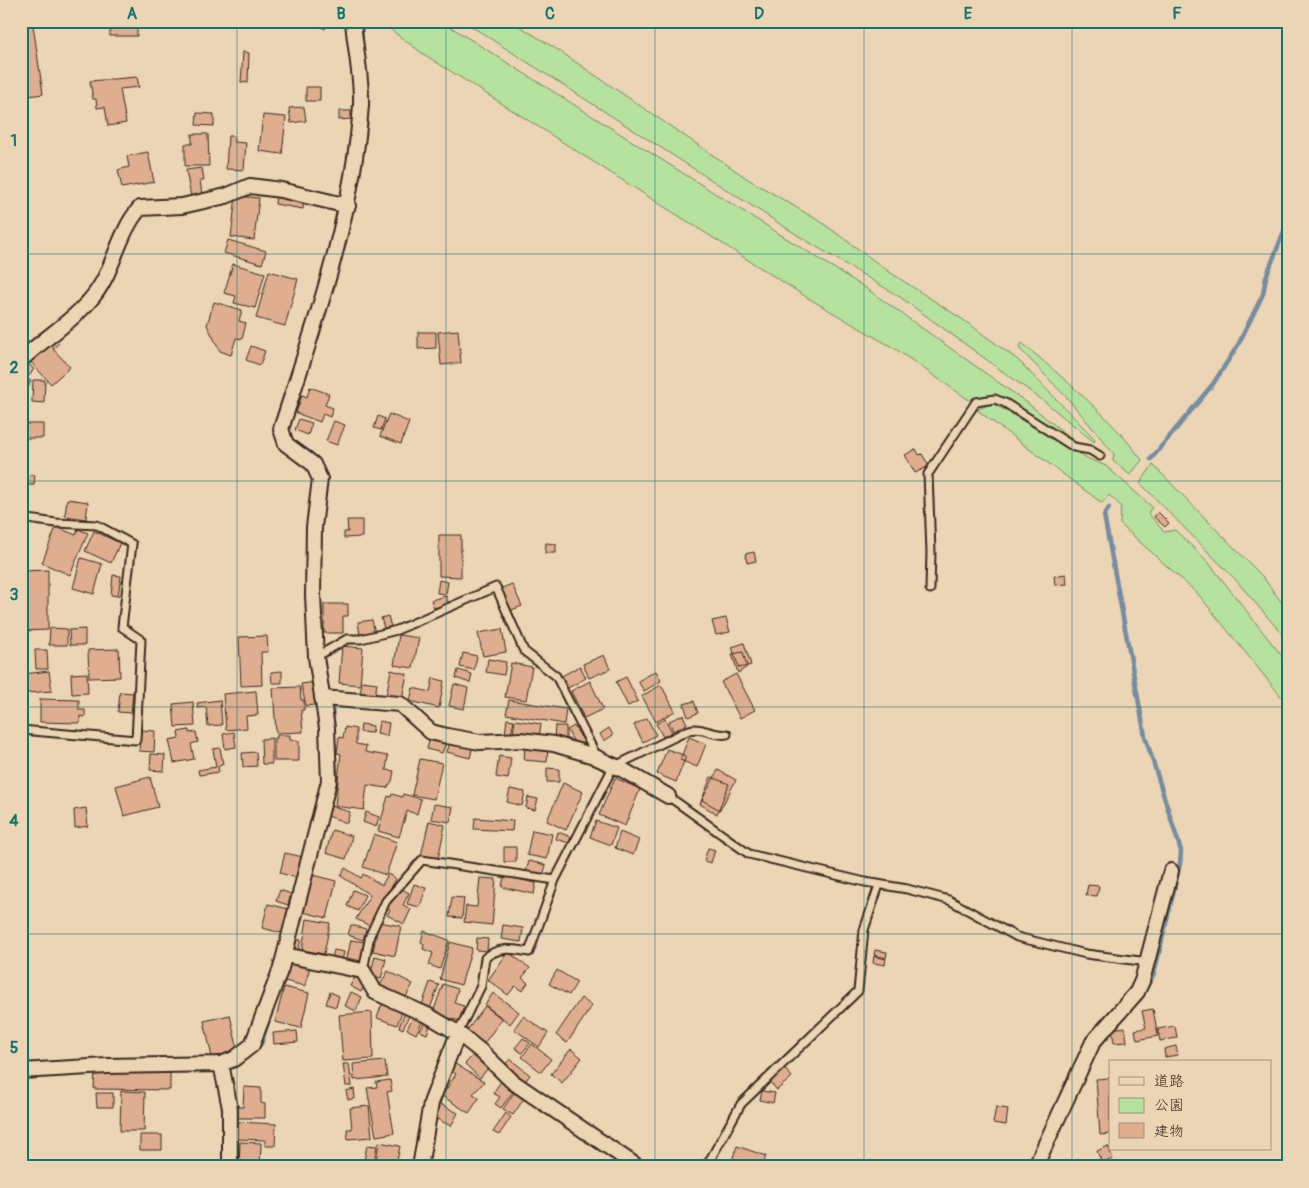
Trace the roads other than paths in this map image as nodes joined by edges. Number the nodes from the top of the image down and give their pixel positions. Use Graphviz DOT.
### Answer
graph roads {
  1 [pos="353,21"];
  2 [pos="348,206"];
  3 [pos="21,360"];
  4 [pos="1100,456"];
  5 [pos="21,518"];
  6 [pos="930,589"];
  7 [pos="316,657"];
  8 [pos="322,698"];
  9 [pos="21,730"];
  10 [pos="727,734"];
  11 [pos="598,758"];
  12 [pos="613,767"];
  13 [pos="668,796"];
  14 [pos="1171,871"];
  15 [pos="555,880"];
  16 [pos="880,884"];
  17 [pos="285,955"];
  18 [pos="1148,962"];
  19 [pos="364,971"];
  20 [pos="458,1033"];
  21 [pos="221,1064"];
  22 [pos="21,1071"];
  23 [pos="230,1167"];
  24 [pos="420,1167"];
  25 [pos="638,1167"];
  26 [pos="706,1167"];
  27 [pos="1035,1167"];
  1 -- 2 [label="street"];
  2 -- 3 [label="street"];
  2 -- 7 [label="street"];
  4 -- 6 [label="lane"];
  5 -- 9 [label="lane"];
  7 -- 8 [label="street"];
  7 -- 11 [label="lane"];
  8 -- 11 [label="street"];
  8 -- 17 [label="street"];
  10 -- 12 [label="lane"];
  11 -- 12 [label="street"];
  12 -- 13 [label="street"];
  12 -- 15 [label="lane"];
  13 -- 16 [label="lane"];
  14 -- 18 [label="street"];
  15 -- 19 [label="lane"];
  15 -- 20 [label="lane"];
  16 -- 18 [label="lane"];
  16 -- 26 [label="lane"];
  17 -- 19 [label="street"];
  17 -- 21 [label="street"];
  18 -- 27 [label="street"];
  19 -- 20 [label="street"];
  20 -- 24 [label="street"];
  20 -- 25 [label="street"];
  21 -- 22 [label="street"];
  21 -- 23 [label="street"];
}
